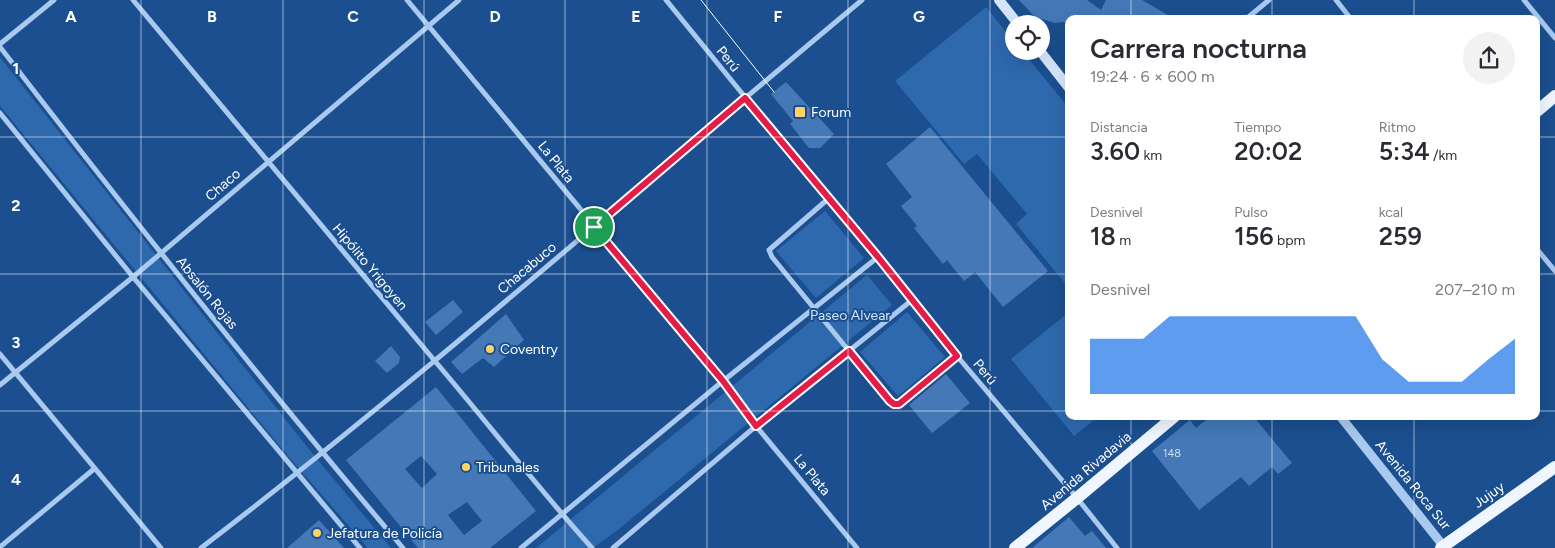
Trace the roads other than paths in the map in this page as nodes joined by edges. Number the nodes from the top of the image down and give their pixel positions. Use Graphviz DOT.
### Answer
graph roads {
  1 [pos="54,0"];
  2 [pos="133,0"];
  3 [pos="407,0"];
  4 [pos="459,0"];
  5 [pos="666,0"];
  6 [pos="862,0"];
  7 [pos="999,0"];
  8 [pos="1269,0"];
  9 [pos="1336,0"];
  10 [pos="1524,0"];
  11 [pos="1011,15"];
  12 [pos="1251,15"];
  13 [pos="1348,15"];
  14 [pos="1536,15"];
  15 [pos="1540,20"];
  16 [pos="429,26"];
  17 [pos="1555,38"];
  18 [pos="0,46"];
  19 [pos="1047,60"];
  20 [pos="1065,83"];
  21 [pos="1555,96"];
  22 [pos="745,98"];
  23 [pos="1540,109"];
  24 [pos="0,113"];
  25 [pos="267,162"];
  26 [pos="828,199"];
  27 [pos="594,227"];
  28 [pos="1540,253"];
  29 [pos="161,254"];
  30 [pos="878,257"];
  31 [pos="1555,271"];
  32 [pos="133,277"];
  33 [pos="912,300"];
  34 [pos="814,308"];
  35 [pos="849,351"];
  36 [pos="0,354"];
  37 [pos="957,356"];
  38 [pos="434,360"];
  39 [pos="15,372"];
  40 [pos="723,381"];
  41 [pos="0,385"];
  42 [pos="1170,420"];
  43 [pos="1343,420"];
  44 [pos="756,426"];
  45 [pos="322,454"];
  46 [pos="1555,467"];
  47 [pos="94,469"];
  48 [pos="297,474"];
  49 [pos="1077,498"];
  50 [pos="561,514"];
  51 [pos="0,547"];
  52 [pos="1443,547"];
  53 [pos="161,548"];
  54 [pos="201,548"];
  55 [pos="360,548"];
  56 [pos="403,548"];
  57 [pos="521,548"];
  58 [pos="592,548"];
  59 [pos="613,548"];
  60 [pos="857,548"];
  61 [pos="1015,548"];
  62 [pos="1117,548"];
  1 -- 18 [label="street"];
  2 -- 25 [label="street, Hipólito Yrigoyen"];
  3 -- 16 [label="street, La Plata"];
  4 -- 16 [label="street, Chaco"];
  5 -- 22 [label="street, Perú"];
  6 -- 22 [label="street, Chacabuco"];
  7 -- 11 [label="main road"];
  8 -- 12 [label="street"];
  9 -- 13 [label="street"];
  10 -- 14 [label="street"];
  15 -- 17 [label="street"];
  16 -- 25 [label="street, Chaco"];
  16 -- 27 [label="street, La Plata"];
  18 -- 29 [label="street, Absalón Rojas"];
  19 -- 20 [label="main road"];
  21 -- 23 [label="main road"];
  22 -- 26 [label="street, Perú"];
  22 -- 27 [label="street, Chacabuco"];
  24 -- 32 [label="street"];
  25 -- 29 [label="street, Chaco"];
  25 -- 38 [label="street, Hipólito Yrigoyen"];
  26 -- 30 [label="street, Perú"];
  26 -- 34 [label="street"];
  27 -- 38 [label="street, Chacabuco"];
  27 -- 40 [label="street, La Plata"];
  28 -- 31 [label="street"];
  29 -- 32 [label="street, Chaco"];
  29 -- 45 [label="street, Absalón Rojas"];
  30 -- 33 [label="street, Perú"];
  30 -- 34 [label="street"];
  32 -- 39 [label="street, Chaco"];
  32 -- 48 [label="street"];
  33 -- 35 [label="street"];
  33 -- 37 [label="street, Perú"];
  34 -- 35 [label="street"];
  34 -- 40 [label="street"];
  35 -- 37 [label="street"];
  35 -- 44 [label="street"];
  36 -- 39 [label="street"];
  37 -- 49 [label="street, Perú"];
  38 -- 45 [label="street, Chacabuco"];
  38 -- 50 [label="street, Hipólito Yrigoyen"];
  39 -- 41 [label="street, Chaco"];
  39 -- 47 [label="street"];
  40 -- 44 [label="street, La Plata"];
  40 -- 50 [label="street"];
  42 -- 49 [label="main road, Avenida Rivadavia"];
  43 -- 52 [label="street, Avenida Roca Sur"];
  44 -- 59 [label="street"];
  44 -- 60 [label="street, La Plata"];
  45 -- 48 [label="street, Chacabuco"];
  45 -- 56 [label="street, Absalón Rojas"];
  46 -- 52 [label="main road, Jujuy"];
  47 -- 51 [label="street"];
  47 -- 53 [label="street"];
  48 -- 54 [label="street, Chacabuco"];
  48 -- 55 [label="street"];
  49 -- 61 [label="main road, Avenida Rivadavia"];
  49 -- 62 [label="street, Perú"];
  50 -- 57 [label="street"];
  50 -- 58 [label="street, Hipólito Yrigoyen"];
}
